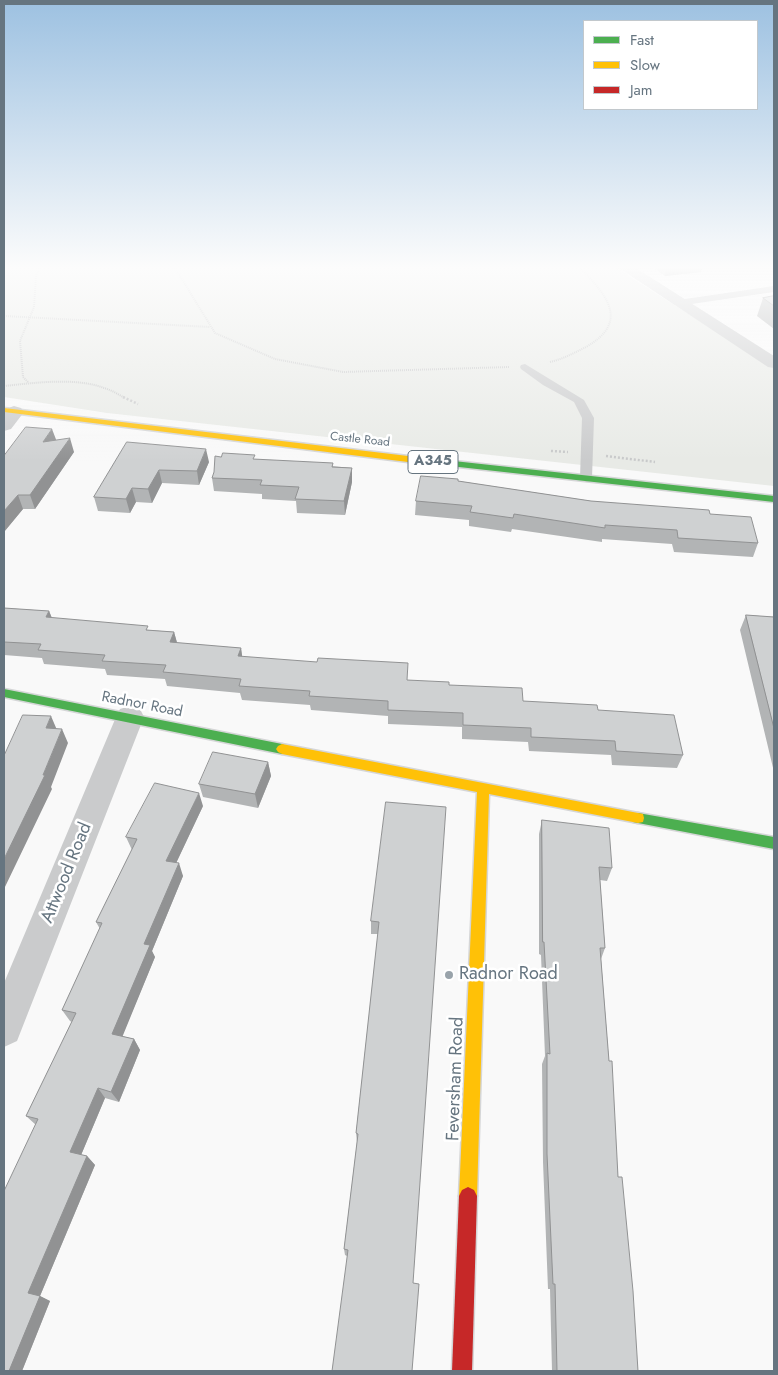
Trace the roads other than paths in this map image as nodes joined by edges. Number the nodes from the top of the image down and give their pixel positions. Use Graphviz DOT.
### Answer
graph roads {
  1 [pos="725,332"];
  2 [pos="774,363"];
  3 [pos="525,366"];
  4 [pos="7,416"];
  5 [pos="586,478"];
  6 [pos="773,501"];
  7 [pos="4,694"];
  8 [pos="130,718"];
  9 [pos="483,789"];
  10 [pos="774,843"];
  11 [pos="4,1028"];
  12 [pos="462,1371"];
  1 -- 2 [label="street"];
  3 -- 5 [label="lane"];
  4 -- 5 [label="street, Castle Road / A345"];
  5 -- 6 [label="street, Castle Road / A345"];
  7 -- 8 [label="street, Radnor Road"];
  8 -- 9 [label="street, Radnor Road"];
  8 -- 11 [label="street, Attwood Road"];
  9 -- 10 [label="street, Radnor Road"];
  9 -- 12 [label="street, Feversham Road"];
}
